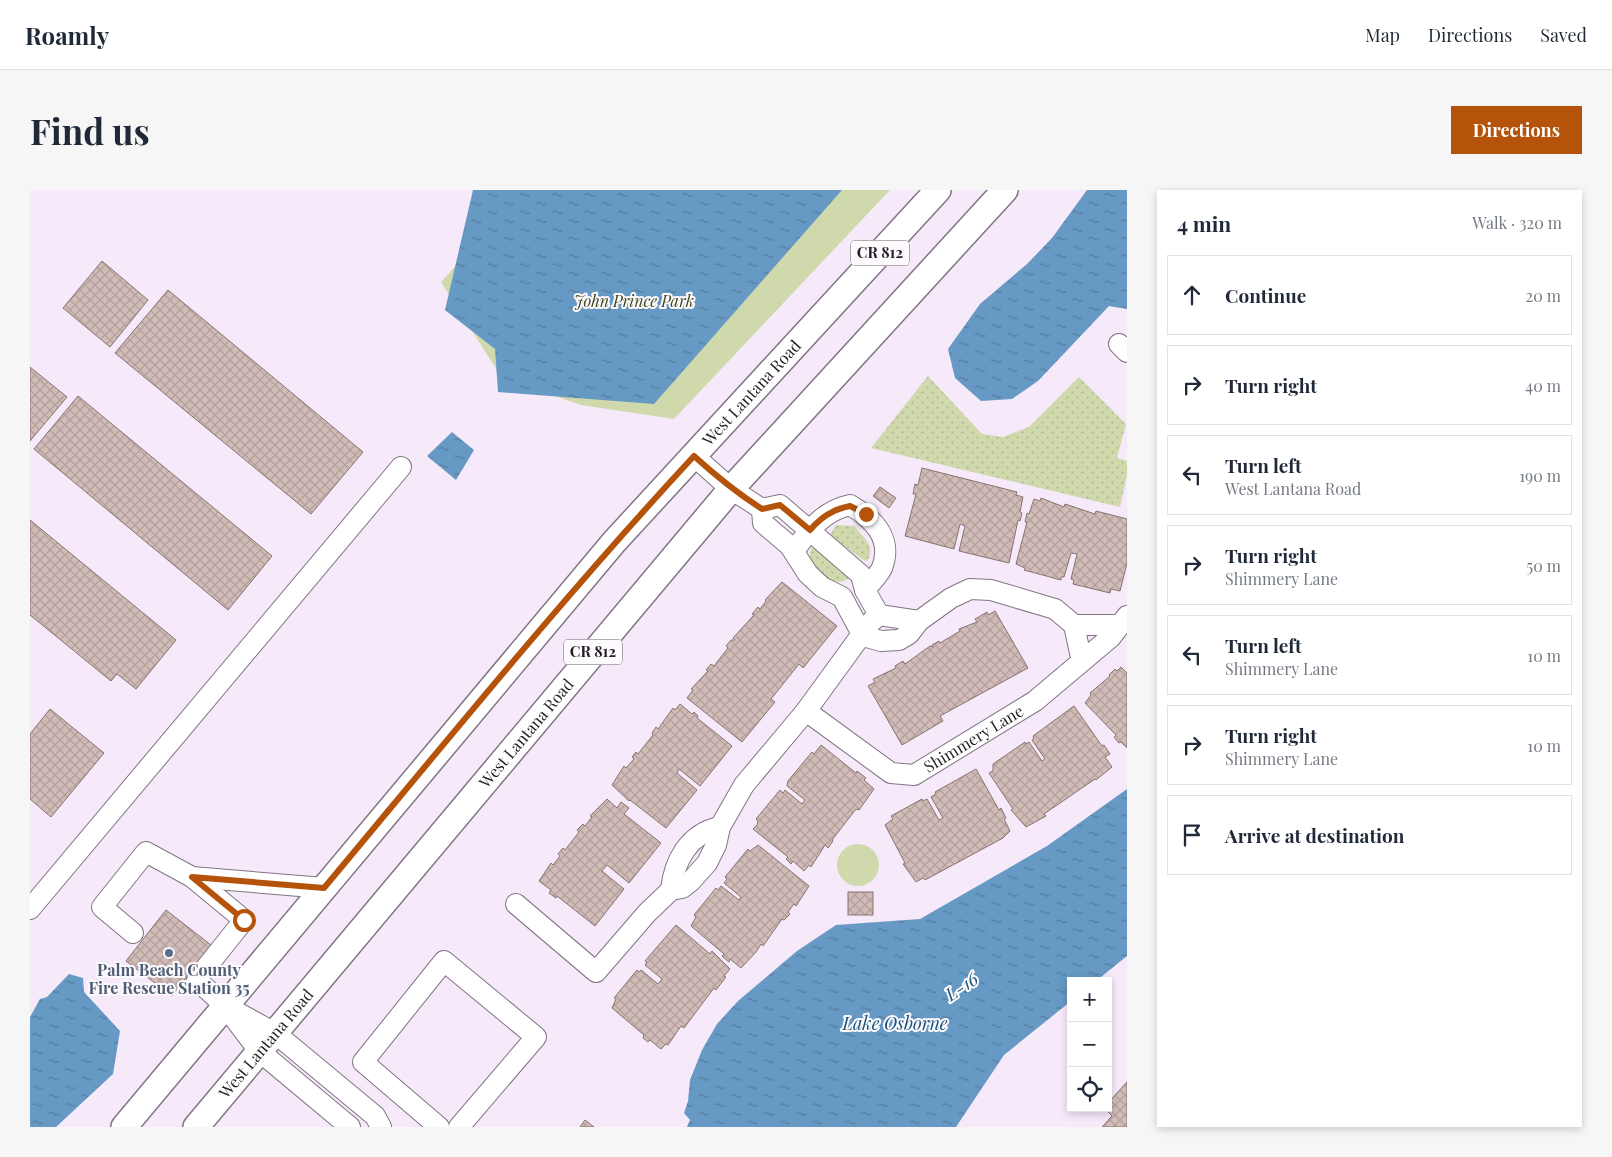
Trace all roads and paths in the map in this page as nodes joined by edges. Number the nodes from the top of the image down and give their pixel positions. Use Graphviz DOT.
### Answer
graph roads {
  1 [pos="938,190"];
  2 [pos="1005,190"];
  3 [pos="694,456"];
  4 [pos="401,467"];
  5 [pos="731,489"];
  6 [pos="762,509"];
  7 [pos="810,530"];
  8 [pos="794,551"];
  9 [pos="865,590"];
  10 [pos="842,596"];
  11 [pos="879,615"];
  12 [pos="1123,620"];
  13 [pos="920,621"];
  14 [pos="1074,625"];
  15 [pos="863,636"];
  16 [pos="1084,658"];
  17 [pos="806,711"];
  18 [pos="192,877"];
  19 [pos="324,888"];
  20 [pos="516,904"];
  21 [pos="30,909"];
  22 [pos="134,933"];
  23 [pos="225,1006"];
  24 [pos="275,1033"];
  25 [pos="259,1052"];
  26 [pos="124,1127"];
  27 [pos="196,1127"];
  28 [pos="350,1127"];
  29 [pos="381,1127"];
  30 [pos="439,1127"];
  31 [pos="459,1127"];
  1 -- 3 [label="main road, West Lantana Road / CR 812"];
  2 -- 5 [label="main road, West Lantana Road / CR 812"];
  3 -- 5 [label="street"];
  3 -- 19 [label="main road, West Lantana Road / CR 812"];
  4 -- 21 [label="street"];
  5 -- 6 [label="street"];
  5 -- 24 [label="main road, West Lantana Road / CR 812"];
  6 -- 7 [label="street"];
  6 -- 8 [label="street"];
  7 -- 8 [label="street"];
  7 -- 9 [label="street"];
  7 -- 9 [label="street"];
  8 -- 10 [label="street"];
  9 -- 10 [label="street"];
  9 -- 11 [label="street"];
  10 -- 15 [label="street"];
  11 -- 13 [label="street"];
  11 -- 15 [label="street"];
  12 -- 14 [label="street"];
  12 -- 16 [label="street, Shimmery Lane"];
  13 -- 14 [label="street"];
  13 -- 15 [label="street"];
  14 -- 16 [label="street"];
  15 -- 17 [label="street"];
  16 -- 17 [label="street, Shimmery Lane"];
  17 -- 20 [label="street"];
  18 -- 19 [label="street"];
  18 -- 22 [label="street"];
  18 -- 23 [label="street"];
  19 -- 23 [label="main road, West Lantana Road / CR 812"];
  23 -- 24 [label="street"];
  23 -- 25 [label="street"];
  23 -- 26 [label="main road, West Lantana Road / CR 812"];
  24 -- 25 [label="main road, West Lantana Road / CR 812"];
  24 -- 29 [label="street"];
  25 -- 27 [label="main road, West Lantana Road / CR 812"];
  25 -- 28 [label="street"];
  30 -- 31 [label="street"];
}
